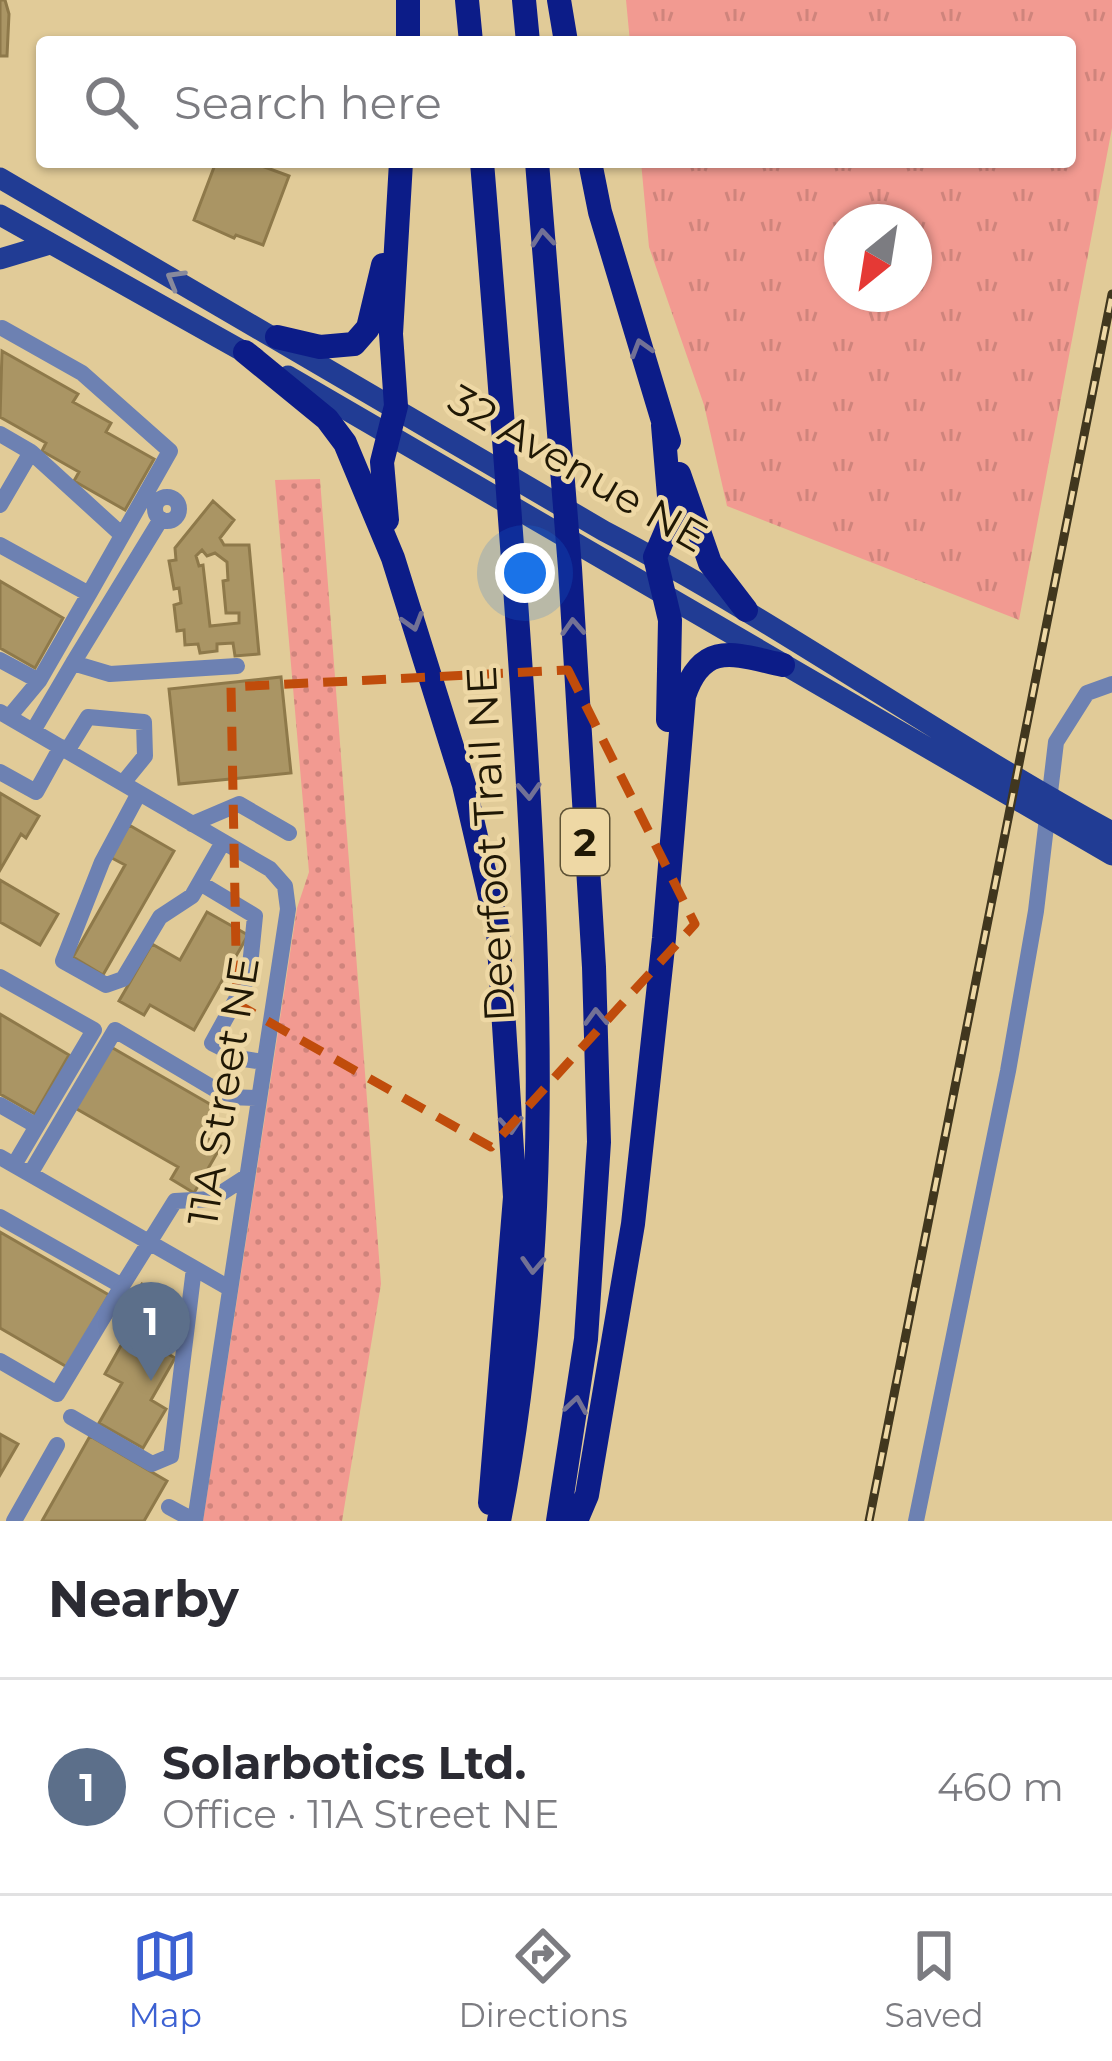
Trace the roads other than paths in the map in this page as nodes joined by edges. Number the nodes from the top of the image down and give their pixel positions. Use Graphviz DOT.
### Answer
graph roads {
  1 [pos="408,0"];
  2 [pos="467,0"];
  3 [pos="524,0"];
  4 [pos="560,0"];
  5 [pos="408,36"];
  6 [pos="471,36"];
  7 [pos="527,36"];
  8 [pos="565,36"];
  9 [pos="398,168"];
  10 [pos="399,168"];
  11 [pos="482,168"];
  12 [pos="537,168"];
  13 [pos="591,168"];
  14 [pos="9,184"];
  15 [pos="1,218"];
  16 [pos="50,244"];
  17 [pos="0,259"];
  18 [pos="1,329"];
  19 [pos="277,337"];
  20 [pos="245,352"];
  21 [pos="396,406"];
  22 [pos="663,425"];
  23 [pos="0,434"];
  24 [pos="389,435"];
  25 [pos="31,452"];
  26 [pos="0,505"];
  27 [pos="160,519"];
  28 [pos="122,535"];
  29 [pos="0,545"];
  30 [pos="655,557"];
  31 [pos="393,558"];
  32 [pos="89,594"];
  33 [pos="667,600"];
  34 [pos="746,610"];
  35 [pos="0,660"];
  36 [pos="73,663"];
  37 [pos="783,665"];
  38 [pos="237,666"];
  39 [pos="39,682"];
  40 [pos="1112,684"];
  41 [pos="3,714"];
  42 [pos="32,731"];
  43 [pos="64,749"];
  44 [pos="962,756"];
  45 [pos="0,772"];
  46 [pos="131,788"];
  47 [pos="192,824"];
  48 [pos="1077,824"];
  49 [pos="1112,832"];
  50 [pos="289,833"];
  51 [pos="223,842"];
  52 [pos="1112,855"];
  53 [pos="200,883"];
  54 [pos="664,938"];
  55 [pos="0,977"];
  56 [pos="264,1062"];
  57 [pos="259,1098"];
  58 [pos="0,1105"];
  59 [pos="37,1126"];
  60 [pos="14,1165"];
  61 [pos="246,1177"];
  62 [pos="0,1217"];
  63 [pos="148,1241"];
  64 [pos="194,1268"];
  65 [pos="122,1286"];
  66 [pos="229,1288"];
  67 [pos="0,1361"];
  68 [pos="70,1417"];
  69 [pos="57,1444"];
  70 [pos="169,1507"];
  71 [pos="14,1521"];
  72 [pos="195,1521"];
  73 [pos="494,1521"];
  74 [pos="558,1521"];
  75 [pos="576,1521"];
  76 [pos="916,1521"];
  1 -- 5 [label="highway"];
  2 -- 6 [label="highway"];
  3 -- 7 [label="highway"];
  4 -- 8 [label="highway"];
  9 -- 19 [label="highway"];
  10 -- 21 [label="highway"];
  11 -- 73 [label="highway, Deerfoot Trail NE / 2, one-way"];
  74 -- 12 [label="highway, 2, one-way"];
  22 -- 13 [label="highway, one-way"];
  14 -- 15 [label="street"];
  19 -- 14 [label="main road, 32 Avenue NE, one-way"];
  15 -- 16 [label="main road, 32 Avenue NE"];
  16 -- 17 [label="main road"];
  16 -- 20 [label="main road, 32 Avenue NE"];
  18 -- 28 [label="street"];
  19 -- 21 [label="main road, 32 Avenue NE"];
  20 -- 24 [label="main road, 32 Avenue NE"];
  20 -- 31 [label="highway"];
  21 -- 24 [label="highway"];
  21 -- 30 [label="main road, 32 Avenue NE"];
  22 -- 30 [label="highway"];
  22 -- 34 [label="highway"];
  23 -- 25 [label="street"];
  24 -- 31 [label="highway"];
  24 -- 33 [label="main road, 32 Avenue NE"];
  25 -- 26 [label="street"];
  25 -- 28 [label="street"];
  27 -- 36 [label="street"];
  28 -- 32 [label="street"];
  29 -- 32 [label="street"];
  30 -- 33 [label="highway"];
  30 -- 34 [label="main road, 32 Avenue NE"];
  31 -- 73 [label="highway, one-way"];
  32 -- 39 [label="street"];
  33 -- 37 [label="main road, 32 Avenue NE"];
  33 -- 54 [label="highway"];
  34 -- 44 [label="main road, 32 Avenue NE"];
  35 -- 39 [label="street"];
  36 -- 38 [label="street"];
  36 -- 42 [label="street"];
  37 -- 44 [label="main road, 32 Avenue NE"];
  37 -- 54 [label="highway"];
  39 -- 41 [label="street"];
  40 -- 76 [label="street"];
  41 -- 42 [label="street"];
  42 -- 43 [label="street"];
  43 -- 45 [label="street"];
  43 -- 46 [label="street"];
  43 -- 46 [label="street"];
  44 -- 48 [label="main road, 32 Avenue NE"];
  46 -- 47 [label="street"];
  46 -- 53 [label="street"];
  47 -- 50 [label="street"];
  47 -- 51 [label="street"];
  48 -- 49 [label="main road, 32 Avenue NE"];
  48 -- 52 [label="main road, 32 Avenue NE"];
  51 -- 53 [label="street"];
  51 -- 56 [label="street, 11A Street NE"];
  53 -- 56 [label="street"];
  54 -- 75 [label="highway"];
  55 -- 59 [label="street"];
  56 -- 57 [label="street, 11A Street NE"];
  57 -- 60 [label="street"];
  57 -- 61 [label="street, 11A Street NE"];
  58 -- 59 [label="street"];
  59 -- 60 [label="street"];
  60 -- 63 [label="street"];
  61 -- 63 [label="street"];
  61 -- 66 [label="street, 11A Street NE"];
  62 -- 65 [label="street"];
  63 -- 64 [label="street"];
  63 -- 65 [label="street"];
  64 -- 66 [label="street"];
  64 -- 68 [label="street"];
  65 -- 67 [label="street"];
  66 -- 72 [label="street, 11A Street NE"];
  69 -- 71 [label="street"];
  70 -- 72 [label="street"];
}
